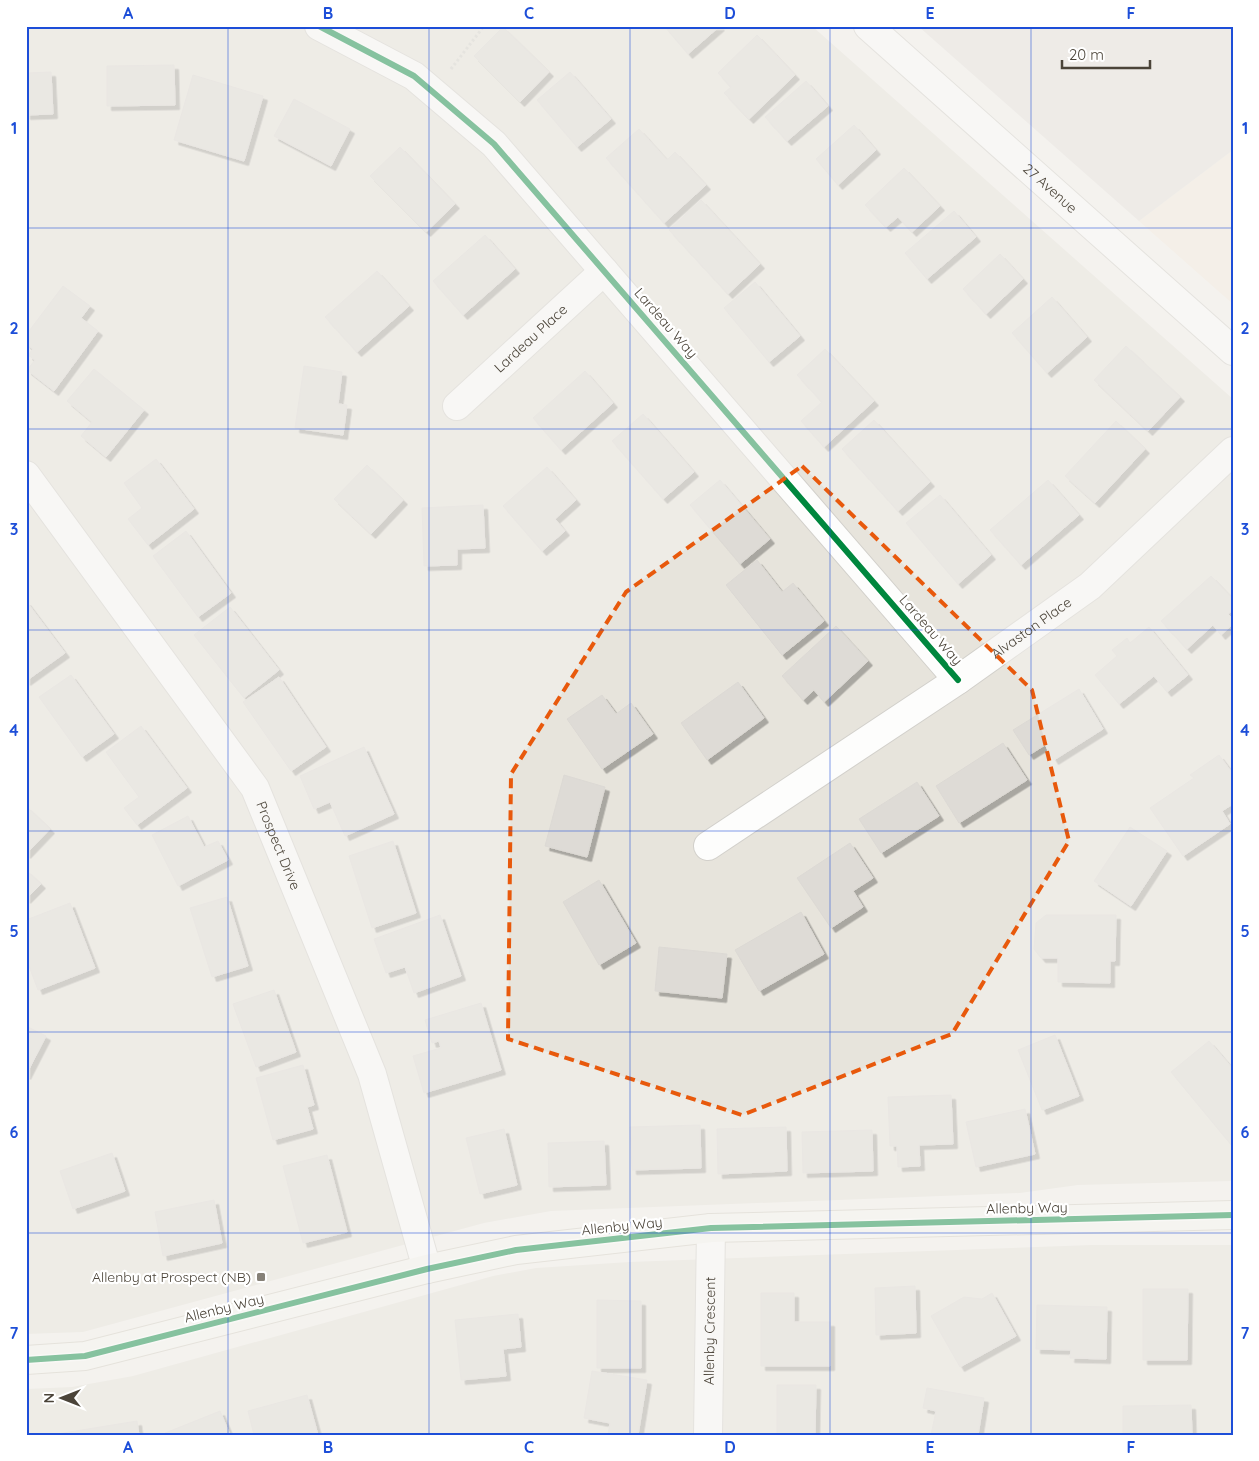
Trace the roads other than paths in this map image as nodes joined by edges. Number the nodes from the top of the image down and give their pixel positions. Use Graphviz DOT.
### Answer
graph roads {
  1 [pos="319,26"];
  2 [pos="868,26"];
  3 [pos="604,272"];
  4 [pos="1233,350"];
  5 [pos="457,406"];
  6 [pos="1233,451"];
  7 [pos="26,475"];
  8 [pos="958,680"];
  9 [pos="708,846"];
  10 [pos="1233,1215"];
  11 [pos="711,1228"];
  12 [pos="427,1269"];
  13 [pos="26,1360"];
  14 [pos="708,1435"];
  1 -- 3 [label="street, Lardeau Way"];
  2 -- 4 [label="street, 27 Avenue"];
  3 -- 5 [label="street, Lardeau Place"];
  3 -- 8 [label="street, Lardeau Way"];
  6 -- 8 [label="street, Alvaston Place"];
  7 -- 12 [label="street, Prospect Drive"];
  8 -- 9 [label="street, Alvaston Place"];
  10 -- 11 [label="street, Allenby Way"];
  11 -- 12 [label="street, Allenby Way"];
  11 -- 14 [label="street, Allenby Crescent"];
  12 -- 13 [label="street, Allenby Way"];
}
